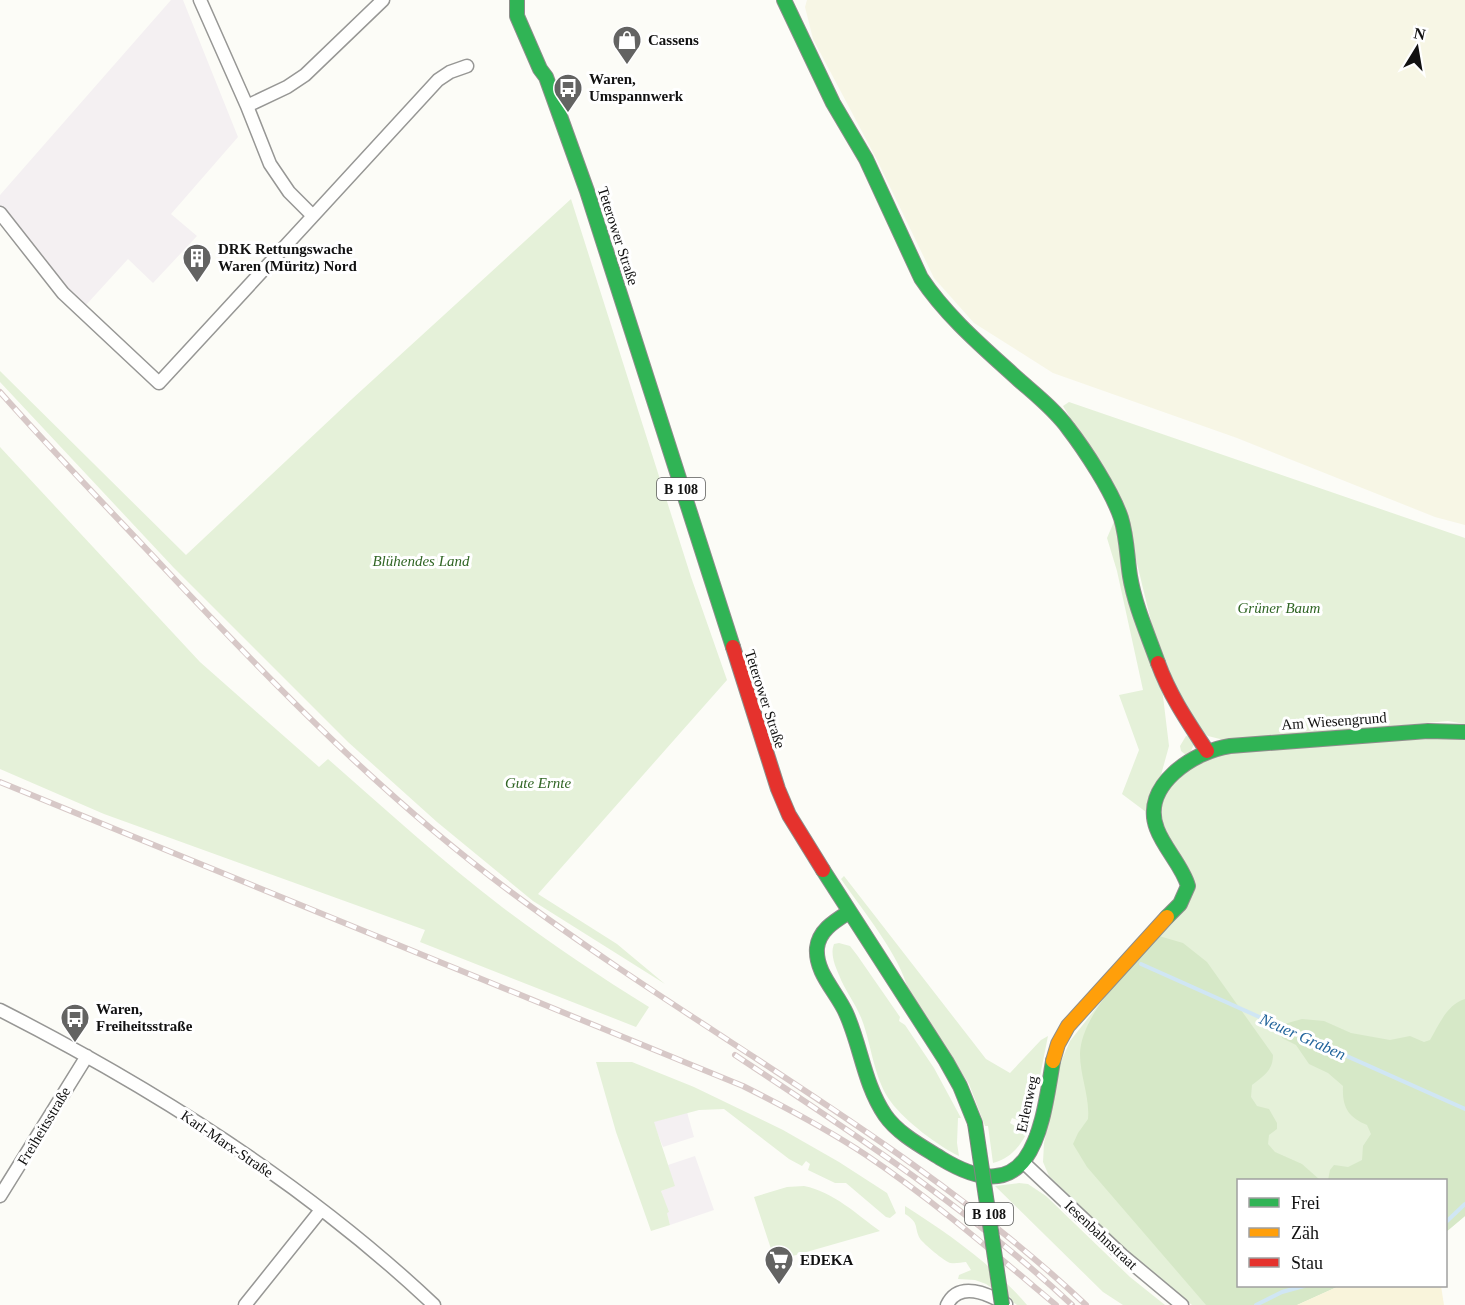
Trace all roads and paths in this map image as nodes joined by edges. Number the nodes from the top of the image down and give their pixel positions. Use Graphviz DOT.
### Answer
graph roads {
  1 [pos="200,0"];
  2 [pos="383,0"];
  3 [pos="784,0"];
  4 [pos="518,2"];
  5 [pos="468,66"];
  6 [pos="247,106"];
  7 [pos="0,213"];
  8 [pos="313,216"];
  9 [pos="1465,732"];
  10 [pos="1207,751"];
  11 [pos="843,915"];
  12 [pos="0,1010"];
  13 [pos="87,1056"];
  14 [pos="1023,1162"];
  15 [pos="0,1196"];
  16 [pos="321,1210"];
  17 [pos="245,1305"];
  18 [pos="434,1305"];
  19 [pos="947,1305"];
  20 [pos="1002,1305"];
  21 [pos="1007,1305"];
  22 [pos="1182,1305"];
  1 -- 6 [label="street"];
  2 -- 6 [label="street"];
  3 -- 10 [label="street"];
  4 -- 11 [label="street, Teterower Straße / B 108"];
  5 -- 8 [label="street"];
  6 -- 8 [label="street"];
  7 -- 8 [label="street"];
  9 -- 10 [label="street, Am Wiesengrund"];
  10 -- 14 [label="street, Erlenweg"];
  11 -- 14 [label="street"];
  11 -- 20 [label="street, Teterower Straße / B 108, bridge"];
  12 -- 13 [label="street, Karl-Marx-Straße"];
  13 -- 15 [label="street, Freiheitsstraße"];
  13 -- 16 [label="street, Karl-Marx-Straße"];
  14 -- 22 [label="street, Iesenbahnstraat"];
  16 -- 17 [label="street"];
  16 -- 18 [label="street, Karl-Marx-Straße"];
  19 -- 21 [label="street"];
}
